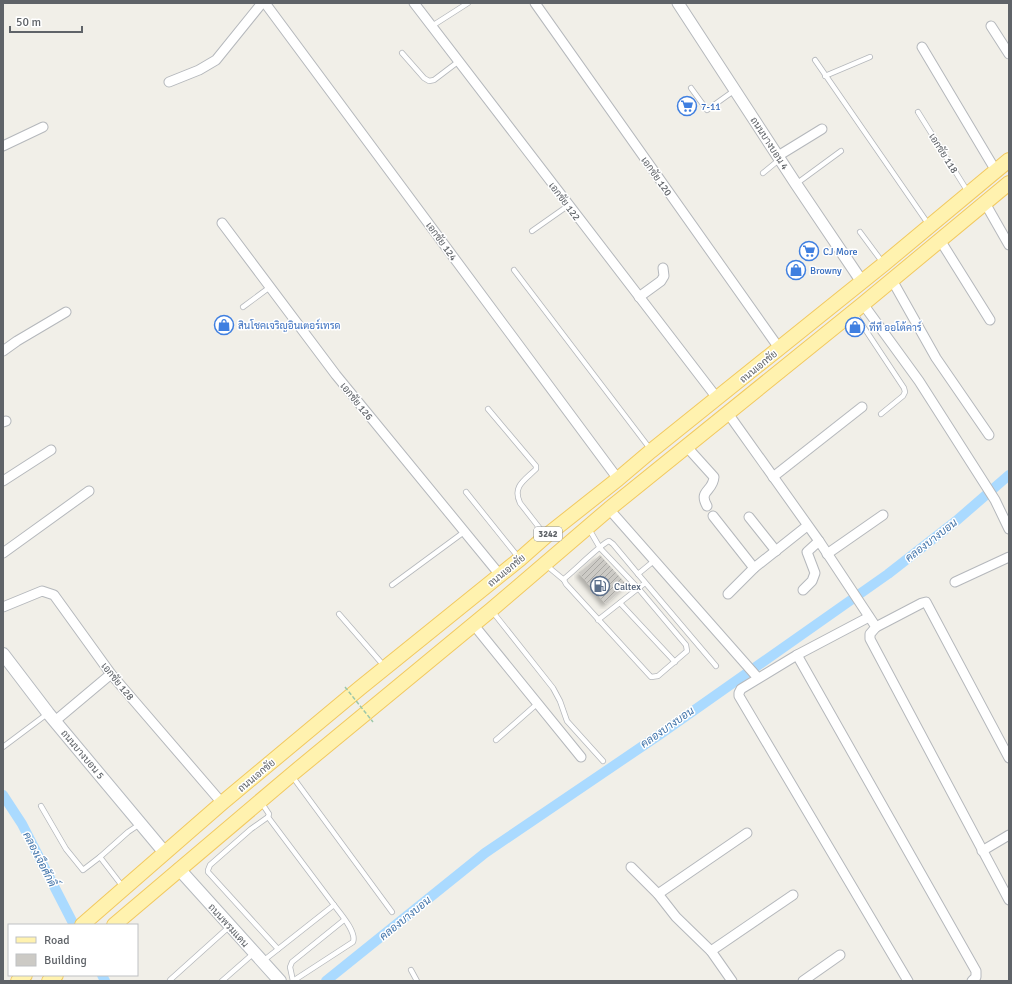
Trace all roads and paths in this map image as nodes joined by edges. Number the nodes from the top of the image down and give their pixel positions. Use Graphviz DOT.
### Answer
graph roads {
  1 [pos="262,3"];
  2 [pos="266,3"];
  3 [pos="468,3"];
  4 [pos="535,3"];
  5 [pos="678,3"];
  6 [pos="417,4"];
  7 [pos="432,26"];
  8 [pos="991,26"];
  9 [pos="922,47"];
  10 [pos="402,53"];
  11 [pos="1009,53"];
  12 [pos="870,57"];
  13 [pos="815,60"];
  14 [pos="459,61"];
  15 [pos="826,76"];
  16 [pos="169,82"];
  17 [pos="691,88"];
  18 [pos="735,90"];
  19 [pos="918,112"];
  20 [pos="43,127"];
  21 [pos="822,129"];
  22 [pos="3,146"];
  23 [pos="842,151"];
  24 [pos="779,157"];
  25 [pos="1009,160"];
  26 [pos="996,171"];
  27 [pos="763,173"];
  28 [pos="796,184"];
  29 [pos="1009,184"];
  30 [pos="969,193"];
  31 [pos="985,203"];
  32 [pos="569,206"];
  33 [pos="222,222"];
  34 [pos="930,226"];
  35 [pos="532,230"];
  36 [pos="860,232"];
  37 [pos="940,240"];
  38 [pos="1009,245"];
  39 [pos="884,264"];
  40 [pos="663,268"];
  41 [pos="514,270"];
  42 [pos="892,280"];
  43 [pos="862,282"];
  44 [pos="270,287"];
  45 [pos="639,297"];
  46 [pos="243,307"];
  47 [pos="858,307"];
  48 [pos="66,312"];
  49 [pos="990,320"];
  50 [pos="779,348"];
  51 [pos="3,351"];
  52 [pos="717,398"];
  53 [pos="862,407"];
  54 [pos="488,409"];
  55 [pos="727,412"];
  56 [pos="882,414"];
  57 [pos="989,435"];
  58 [pos="686,446"];
  59 [pos="51,450"];
  60 [pos="651,451"];
  61 [pos="773,477"];
  62 [pos="618,480"];
  63 [pos="3,481"];
  64 [pos="89,491"];
  65 [pos="466,492"];
  66 [pos="707,506"];
  67 [pos="609,508"];
  68 [pos="883,515"];
  69 [pos="713,516"];
  70 [pos="749,517"];
  71 [pos="807,526"];
  72 [pos="588,527"];
  73 [pos="1009,529"];
  74 [pos="464,532"];
  75 [pos="546,536"];
  76 [pos="819,541"];
  77 [pos="600,548"];
  78 [pos="776,551"];
  79 [pos="3,552"];
  80 [pos="827,554"];
  81 [pos="1009,557"];
  82 [pos="520,559"];
  83 [pos="655,560"];
  84 [pos="544,564"];
  85 [pos="754,568"];
  86 [pos="638,574"];
  87 [pos="500,575"];
  88 [pos="564,580"];
  89 [pos="955,582"];
  90 [pos="645,583"];
  91 [pos="392,585"];
  92 [pos="638,588"];
  93 [pos="803,590"];
  94 [pos="728,594"];
  95 [pos="620,603"];
  96 [pos="3,607"];
  97 [pos="491,610"];
  98 [pos="339,614"];
  99 [pos="869,617"];
  100 [pos="598,620"];
  101 [pos="473,624"];
  102 [pos="876,627"];
  103 [pos="797,655"];
  104 [pos="5,661"];
  105 [pos="674,662"];
  106 [pos="716,666"];
  107 [pos="386,668"];
  108 [pos="111,674"];
  109 [pos="756,676"];
  110 [pos="345,687"];
  111 [pos="360,688"];
  112 [pos="538,703"];
  113 [pos="373,707"];
  114 [pos="52,717"];
  115 [pos="373,722"];
  116 [pos="496,740"];
  117 [pos="3,747"];
  118 [pos="581,757"];
  119 [pos="1009,758"];
  120 [pos="602,761"];
  121 [pos="291,775"];
  122 [pos="260,801"];
  123 [pos="222,803"];
  124 [pos="41,806"];
  125 [pos="268,816"];
  126 [pos="140,824"];
  127 [pos="746,833"];
  128 [pos="1009,835"];
  129 [pos="982,851"];
  130 [pos="165,853"];
  131 [pos="100,858"];
  132 [pos="631,867"];
  133 [pos="179,869"];
  134 [pos="124,889"];
  135 [pos="658,894"];
  136 [pos="792,895"];
  137 [pos="1009,900"];
  138 [pos="334,905"];
  139 [pos="392,912"];
  140 [pos="344,920"];
  141 [pos="83,924"];
  142 [pos="115,924"];
  143 [pos="230,926"];
  144 [pos="278,949"];
  145 [pos="711,952"];
  146 [pos="840,955"];
  147 [pos="258,957"];
  148 [pos="411,970"];
  149 [pos="171,981"];
  150 [pos="222,981"];
  151 [pos="280,981"];
  152 [pos="293,981"];
  153 [pos="417,981"];
  154 [pos="732,981"];
  155 [pos="803,981"];
  156 [pos="908,981"];
  157 [pos="972,981"];
  1 -- 16 [label="street"];
  2 -- 62 [label="street, เอกชัย 124"];
  3 -- 7 [label="lane"];
  4 -- 50 [label="street, เอกชัย 120"];
  5 -- 18 [label="street, ถนนบางบอน 4"];
  6 -- 7 [label="street, เอกชัย 122"];
  7 -- 14 [label="street, เอกชัย 122"];
  8 -- 11 [label="street"];
  9 -- 26 [label="street"];
  10 -- 14 [label="lane"];
  12 -- 15 [label="lane"];
  13 -- 15 [label="lane"];
  14 -- 32 [label="street, เอกชัย 122"];
  15 -- 34 [label="lane"];
  17 -- 18 [label="lane"];
  18 -- 24 [label="street, ถนนบางบอน 4"];
  19 -- 30 [label="lane, เอกชัย 118"];
  20 -- 22 [label="street"];
  21 -- 24 [label="street"];
  23 -- 28 [label="lane"];
  24 -- 27 [label="lane"];
  24 -- 28 [label="street, ถนนบางบอน 4"];
  25 -- 26 [label="main road, ถนนเอกชัย / 3242"];
  26 -- 30 [label="main road, ถนนเอกชัย / 3242"];
  28 -- 43 [label="street, ถนนบางบอน 4"];
  29 -- 31 [label="main road, ถนนเอกชัย / 3242"];
  30 -- 34 [label="main road, ถนนเอกชัย / 3242"];
  31 -- 37 [label="main road, ถนนเอกชัย / 3242"];
  31 -- 38 [label="street"];
  32 -- 35 [label="lane"];
  32 -- 45 [label="street, เอกชัย 122"];
  33 -- 44 [label="street, เอกชัย 126"];
  34 -- 39 [label="main road, ถนนเอกชัย / 3242"];
  36 -- 39 [label="lane"];
  37 -- 42 [label="main road, ถนนเอกชัย / 3242"];
  37 -- 49 [label="street"];
  39 -- 43 [label="main road, ถนนเอกชัย / 3242"];
  40 -- 45 [label="street"];
  41 -- 60 [label="lane"];
  42 -- 47 [label="main road, ถนนเอกชัย / 3242"];
  42 -- 57 [label="street"];
  43 -- 50 [label="main road, ถนนเอกชัย / 3242"];
  44 -- 46 [label="lane"];
  44 -- 74 [label="street, เอกชัย 126"];
  45 -- 52 [label="street, เอกชัย 122"];
  47 -- 55 [label="main road, ถนนเอกชัย / 3242"];
  47 -- 56 [label="lane"];
  47 -- 73 [label="street"];
  48 -- 51 [label="street"];
  50 -- 52 [label="main road, ถนนเอกชัย / 3242"];
  52 -- 60 [label="main road, ถนนเอกชัย / 3242"];
  53 -- 61 [label="street"];
  54 -- 75 [label="lane"];
  55 -- 58 [label="main road, ถนนเอกชัย / 3242"];
  55 -- 61 [label="street"];
  58 -- 66 [label="street"];
  58 -- 67 [label="main road, ถนนเอกชัย / 3242"];
  59 -- 63 [label="street"];
  60 -- 62 [label="main road, ถนนเอกชัย / 3242"];
  61 -- 71 [label="street"];
  62 -- 75 [label="main road, ถนนเอกชัย / 3242"];
  64 -- 79 [label="street"];
  65 -- 82 [label="lane"];
  67 -- 72 [label="main road, ถนนเอกชัย / 3242"];
  67 -- 83 [label="street"];
  68 -- 80 [label="street"];
  69 -- 85 [label="street"];
  70 -- 78 [label="street"];
  71 -- 76 [label="street"];
  71 -- 78 [label="street"];
  72 -- 77 [label="lane"];
  72 -- 84 [label="main road, ถนนเอกชัย / 3242"];
  74 -- 87 [label="street, เอกชัย 126"];
  74 -- 91 [label="lane"];
  75 -- 82 [label="main road, ถนนเอกชัย / 3242"];
  76 -- 80 [label="street"];
  76 -- 93 [label="street"];
  77 -- 86 [label="lane"];
  77 -- 88 [label="lane"];
  77 -- 92 [label="lane"];
  78 -- 85 [label="street"];
  80 -- 99 [label="street"];
  81 -- 89 [label="street"];
  82 -- 87 [label="main road, ถนนเอกชัย / 3242"];
  83 -- 86 [label="lane"];
  83 -- 109 [label="street"];
  84 -- 88 [label="lane"];
  84 -- 97 [label="main road, ถนนเอกชัย / 3242"];
  85 -- 94 [label="street"];
  86 -- 90 [label="lane"];
  87 -- 107 [label="main road, ถนนเอกชัย / 3242"];
  88 -- 100 [label="lane"];
  90 -- 92 [label="lane"];
  90 -- 106 [label="lane"];
  92 -- 95 [label="lane"];
  92 -- 105 [label="lane"];
  95 -- 100 [label="lane"];
  95 -- 105 [label="lane"];
  96 -- 108 [label="street, เอกชัย 128"];
  97 -- 101 [label="main road, ถนนเอกชัย / 3242"];
  97 -- 120 [label="lane"];
  98 -- 107 [label="lane"];
  99 -- 102 [label="street"];
  99 -- 103 [label="street"];
  100 -- 105 [label="lane"];
  101 -- 112 [label="street"];
  101 -- 113 [label="main road, ถนนเอกชัย / 3242"];
  102 -- 119 [label="street"];
  102 -- 129 [label="street"];
  103 -- 109 [label="street"];
  103 -- 157 [label="street"];
  104 -- 114 [label="main road, ถนนบางบอน 5"];
  107 -- 111 [label="main road, ถนนเอกชัย / 3242"];
  108 -- 114 [label="street"];
  108 -- 123 [label="street, เอกชัย 128"];
  109 -- 156 [label="street"];
  110 -- 115 [label="path, bridge"];
  111 -- 113 [label="main road"];
  111 -- 123 [label="main road, ถนนเอกชัย / 3242"];
  112 -- 116 [label="lane"];
  112 -- 118 [label="street"];
  113 -- 121 [label="main road, ถนนเอกชัย / 3242"];
  114 -- 117 [label="lane"];
  114 -- 126 [label="main road, ถนนบางบอน 5"];
  121 -- 122 [label="main road, ถนนเอกชัย / 3242"];
  121 -- 139 [label="lane"];
  122 -- 125 [label="lane"];
  122 -- 133 [label="main road, ถนนเอกชัย / 3242"];
  123 -- 130 [label="main road, ถนนเอกชัย / 3242"];
  124 -- 131 [label="lane"];
  125 -- 138 [label="lane"];
  125 -- 144 [label="lane"];
  126 -- 130 [label="main road, ถนนบางบอน 5"];
  126 -- 131 [label="lane"];
  127 -- 135 [label="street"];
  128 -- 129 [label="street"];
  129 -- 137 [label="street"];
  130 -- 133 [label="main road"];
  130 -- 134 [label="main road, ถนนเอกชัย / 3242"];
  131 -- 134 [label="lane"];
  132 -- 135 [label="street"];
  133 -- 142 [label="main road, ถนนเอกชัย / 3242"];
  133 -- 143 [label="main road, ถนนพรมแดน"];
  134 -- 141 [label="main road, ถนนเอกชัย / 3242"];
  135 -- 145 [label="street"];
  136 -- 145 [label="street"];
  138 -- 140 [label="lane"];
  138 -- 144 [label="lane"];
  140 -- 152 [label="lane"];
  140 -- 152 [label="lane"];
  143 -- 147 [label="main road, ถนนพรมแดน"];
  143 -- 149 [label="lane"];
  144 -- 147 [label="lane"];
  145 -- 154 [label="street"];
  146 -- 155 [label="street"];
  147 -- 150 [label="lane"];
  147 -- 151 [label="main road, ถนนพรมแดน"];
  148 -- 153 [label="lane"];
}
